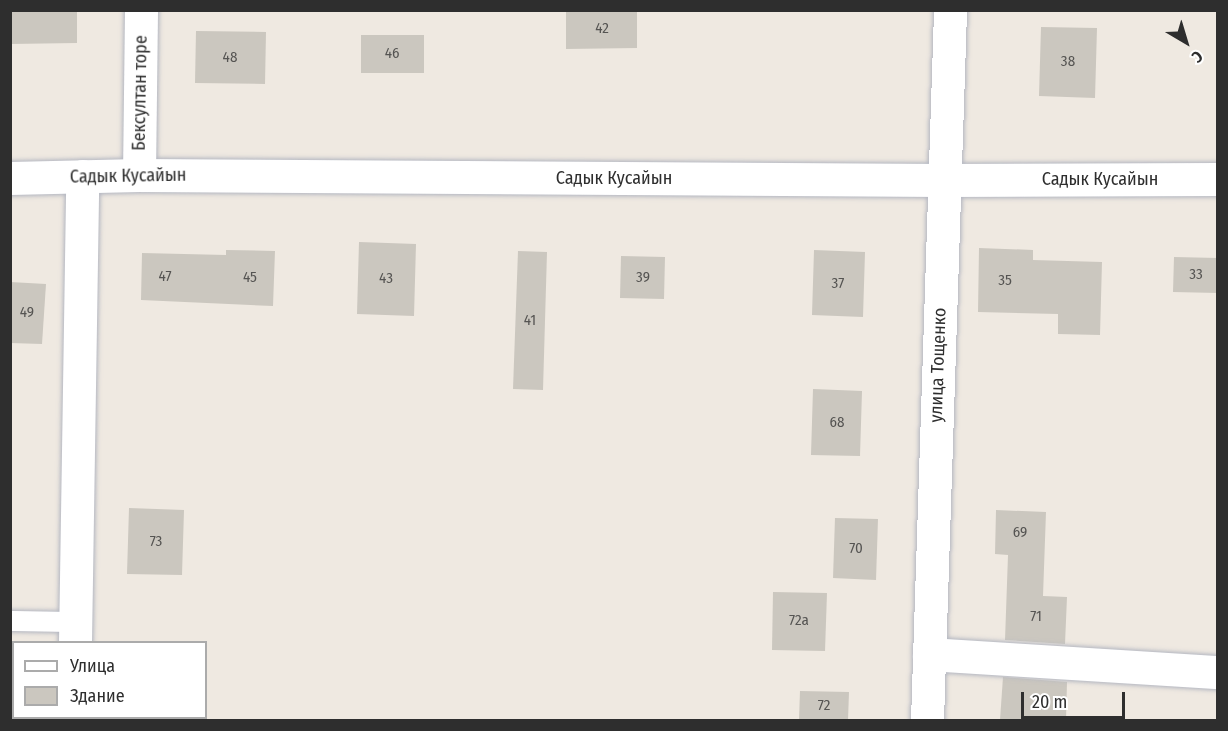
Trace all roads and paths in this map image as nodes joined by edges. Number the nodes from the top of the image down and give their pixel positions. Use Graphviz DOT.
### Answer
graph roads {
  1 [pos="141,10"];
  2 [pos="950,10"];
  3 [pos="139,175"];
  4 [pos="82,176"];
  5 [pos="10,178"];
  6 [pos="1218,179"];
  7 [pos="944,180"];
  8 [pos="10,621"];
  9 [pos="75,632"];
  10 [pos="929,654"];
  11 [pos="1218,672"];
  12 [pos="927,720"];
  1 -- 3 [label="street, Бексултан торе"];
  2 -- 7 [label="street, улица Тощенко"];
  3 -- 4 [label="street, Садык Кусайын"];
  3 -- 7 [label="street, Садык Кусайын"];
  4 -- 5 [label="street, Садык Кусайын"];
  4 -- 9 [label="street"];
  6 -- 7 [label="street, Садык Кусайын"];
  7 -- 10 [label="street, улица Тощенко"];
  8 -- 9 [label="lane"];
  10 -- 11 [label="street"];
  10 -- 12 [label="street, улица Тощенко"];
}
